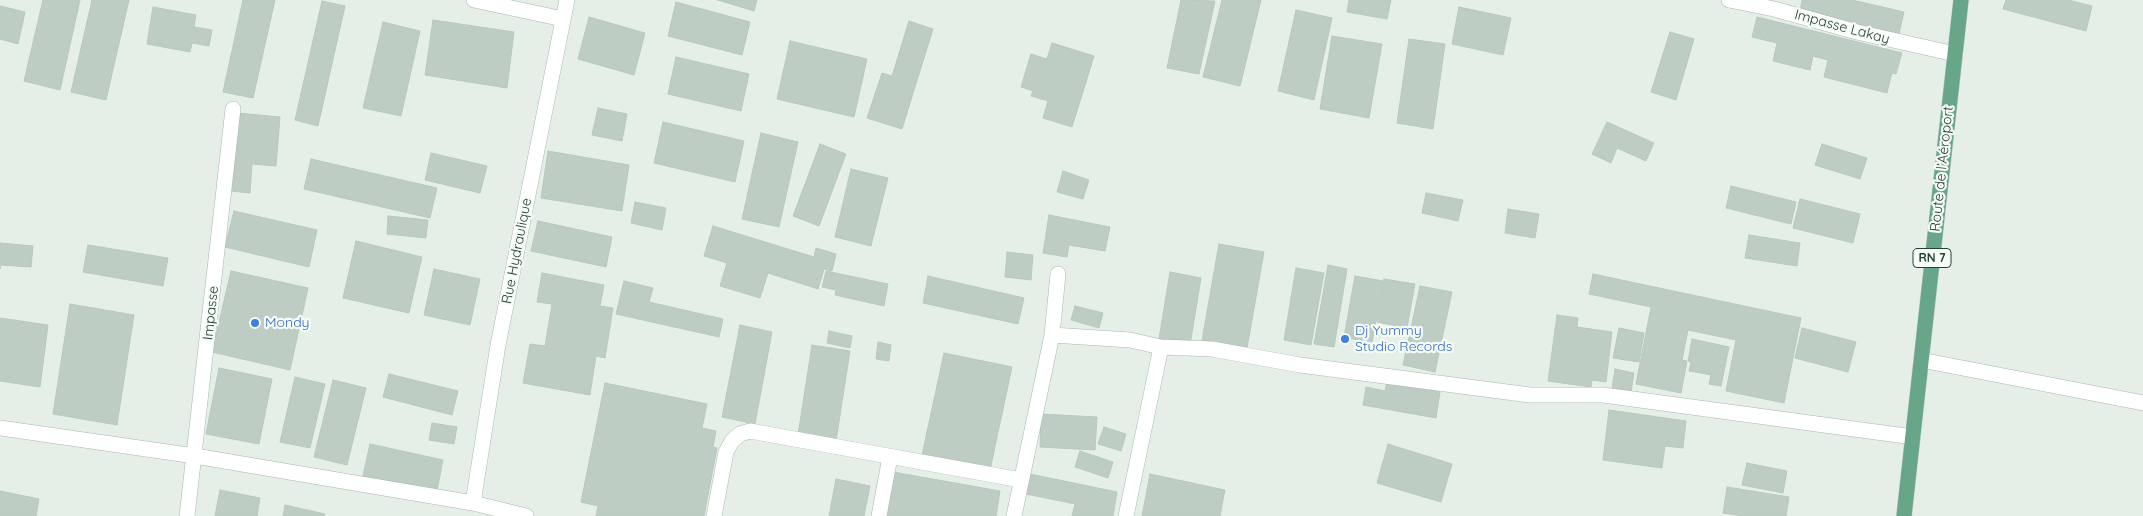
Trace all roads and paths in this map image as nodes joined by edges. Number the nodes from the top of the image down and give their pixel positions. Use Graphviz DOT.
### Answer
graph roads {
  1 [pos="474,0"];
  2 [pos="567,0"];
  3 [pos="1729,0"];
  4 [pos="1961,0"];
  5 [pos="563,19"];
  6 [pos="1955,54"];
  7 [pos="233,109"];
  8 [pos="1058,274"];
  9 [pos="1052,335"];
  10 [pos="1161,347"];
  11 [pos="1921,360"];
  12 [pos="2143,403"];
  13 [pos="0,428"];
  14 [pos="1913,437"];
  15 [pos="194,456"];
  16 [pos="890,457"];
  17 [pos="1021,480"];
  18 [pos="474,503"];
  19 [pos="187,516"];
  20 [pos="526,516"];
  21 [pos="714,516"];
  22 [pos="879,516"];
  23 [pos="1014,516"];
  24 [pos="1126,516"];
  25 [pos="1904,516"];
  1 -- 5 [label="street"];
  2 -- 5 [label="street, Rue Hydraulique"];
  3 -- 6 [label="street, Impasse Lakay"];
  4 -- 6 [label="main road, Route de l’Aéroport / RN 7"];
  5 -- 18 [label="street, Rue Hydraulique"];
  6 -- 11 [label="main road, Route de l’Aéroport / RN 7"];
  7 -- 15 [label="street, Impasse"];
  8 -- 9 [label="street"];
  9 -- 10 [label="street"];
  9 -- 17 [label="street"];
  10 -- 14 [label="street"];
  10 -- 24 [label="street"];
  11 -- 12 [label="street"];
  11 -- 14 [label="main road, Route de l’Aéroport / RN 7"];
  13 -- 15 [label="street"];
  14 -- 25 [label="main road, Route de l’Aéroport / RN 7"];
  15 -- 18 [label="street"];
  15 -- 19 [label="street, Impasse"];
  16 -- 17 [label="street"];
  16 -- 21 [label="street"];
  16 -- 22 [label="street"];
  17 -- 23 [label="street"];
  18 -- 20 [label="street"];
}
